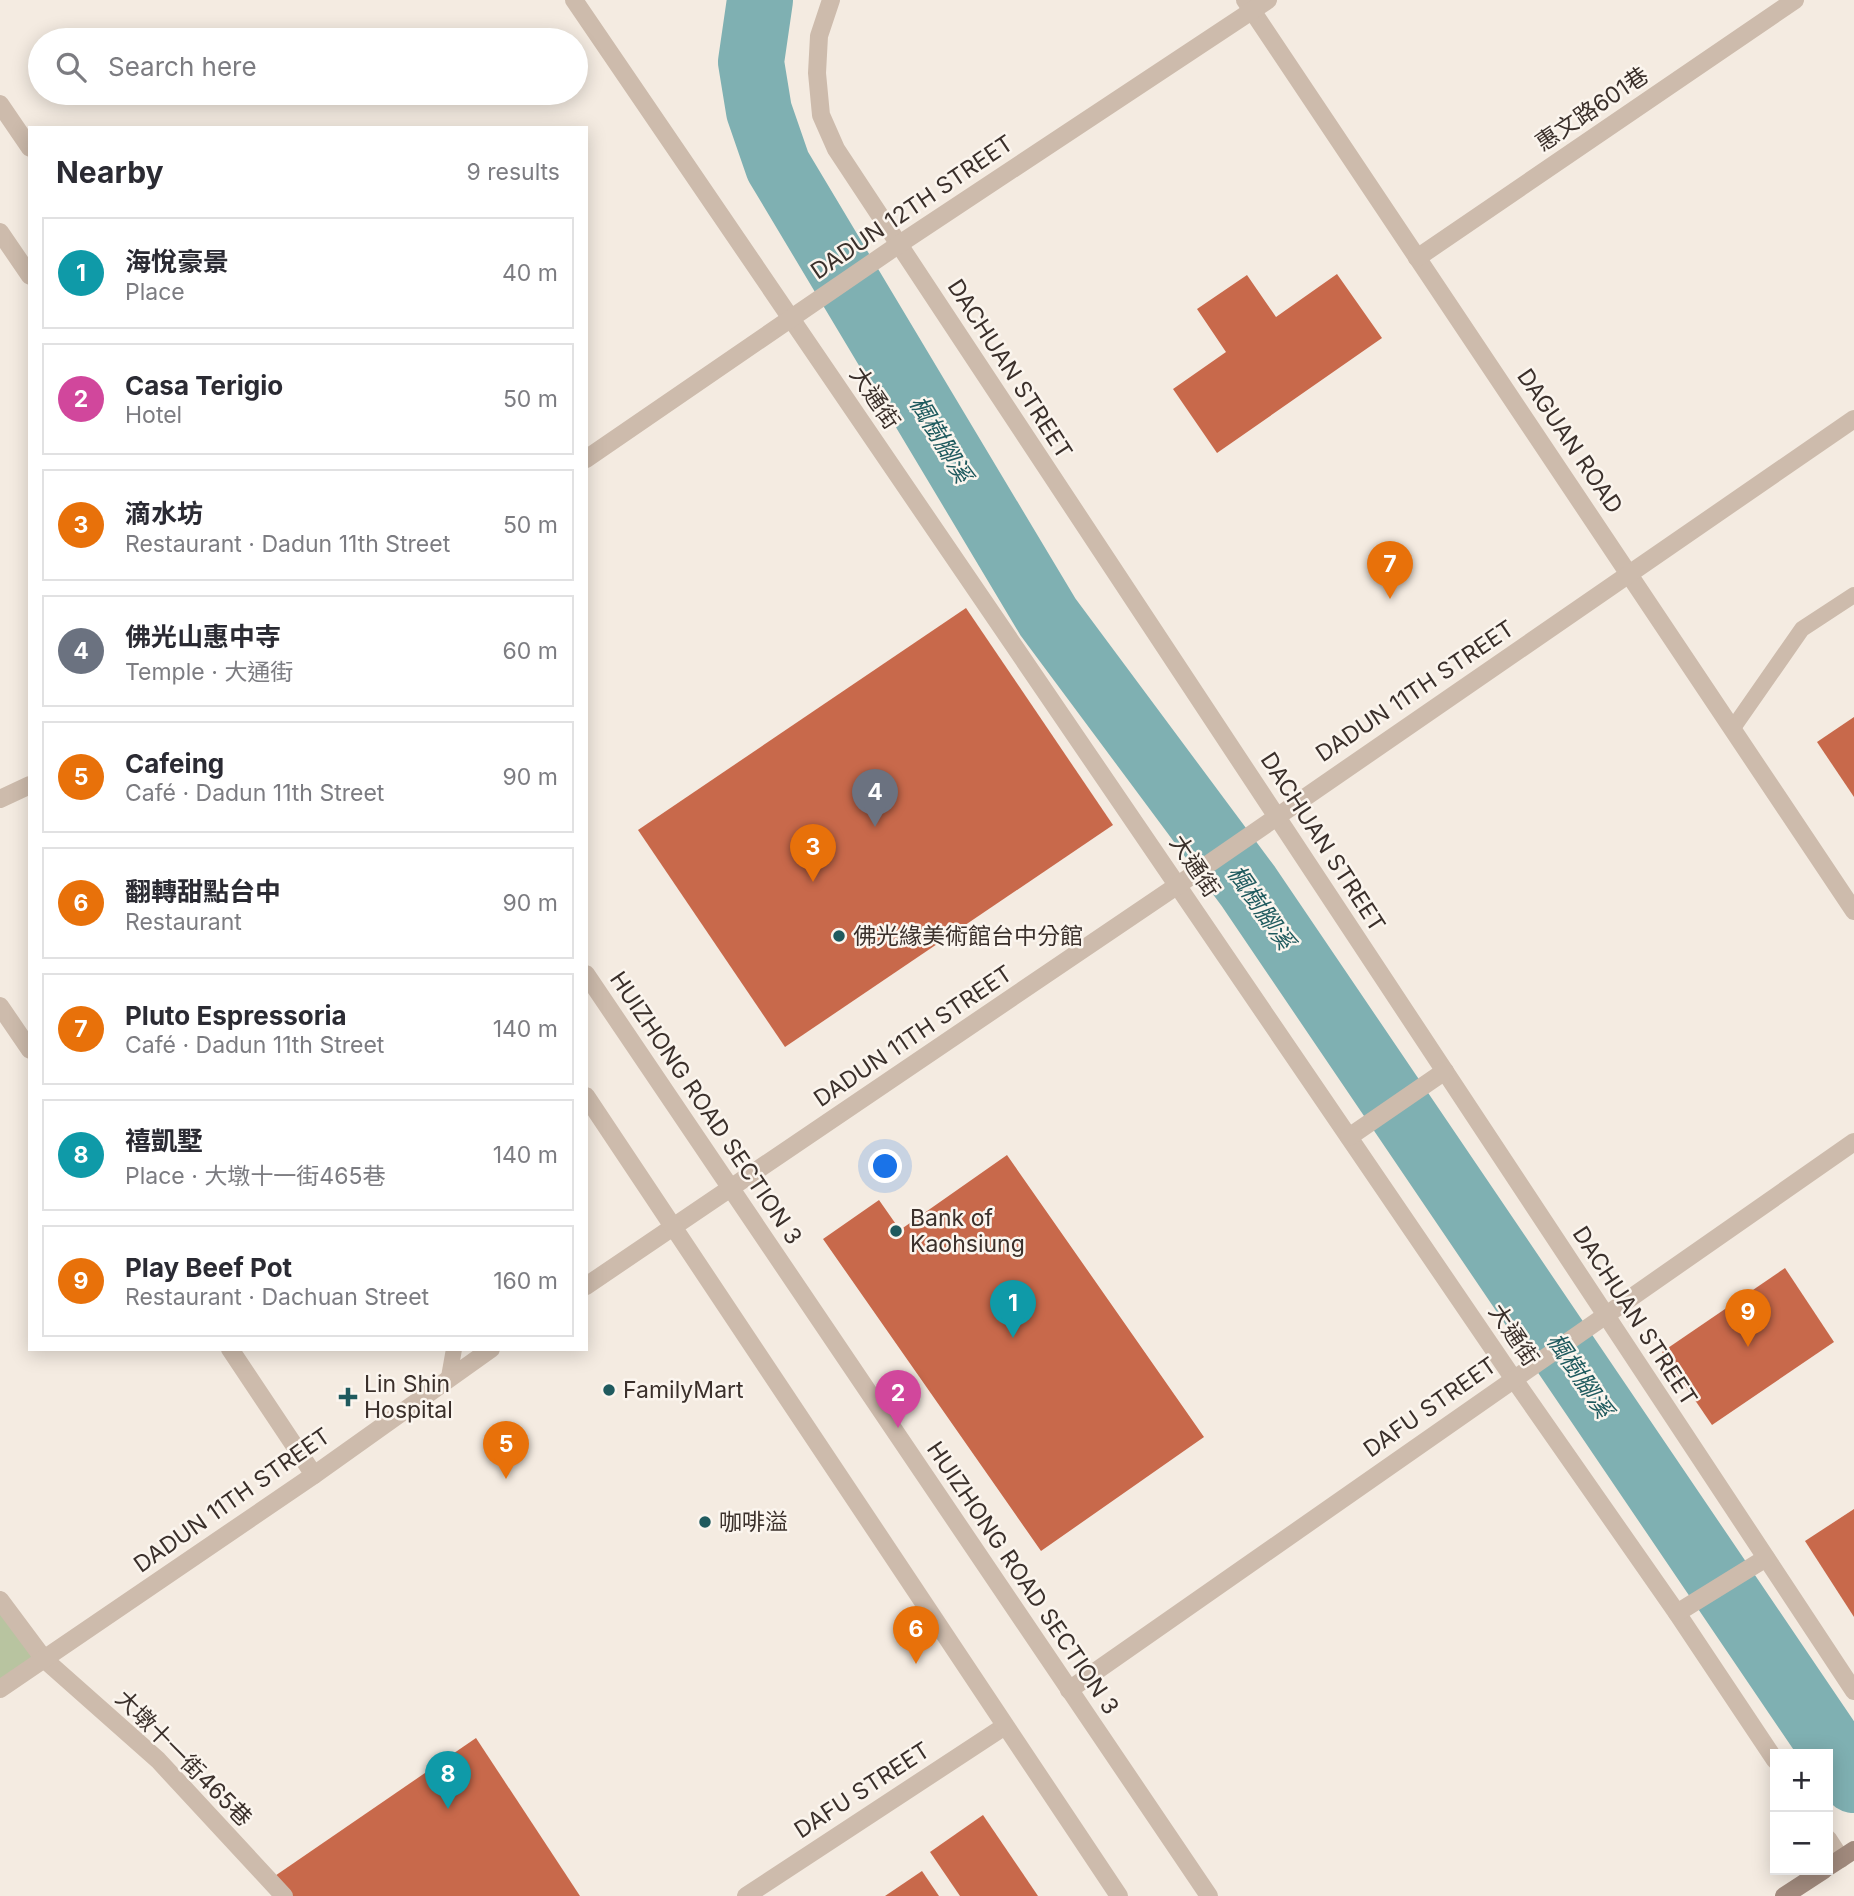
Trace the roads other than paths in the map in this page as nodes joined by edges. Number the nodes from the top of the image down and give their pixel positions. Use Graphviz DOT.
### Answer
graph roads {
  1 [pos="574,0"];
  2 [pos="831,0"];
  3 [pos="1268,0"];
  4 [pos="1795,0"];
  5 [pos="1248,5"];
  6 [pos="0,104"];
  7 [pos="28,145"];
  8 [pos="0,232"];
  9 [pos="898,245"];
  10 [pos="1417,258"];
  11 [pos="28,273"];
  12 [pos="791,318"];
  13 [pos="1854,419"];
  14 [pos="588,458"];
  15 [pos="1630,573"];
  16 [pos="1854,595"];
  17 [pos="1732,728"];
  18 [pos="28,786"];
  19 [pos="0,799"];
  20 [pos="1276,816"];
  21 [pos="1181,882"];
  22 [pos="1854,911"];
  23 [pos="588,977"];
  24 [pos="0,1006"];
  25 [pos="28,1047"];
  26 [pos="1438,1076"];
  27 [pos="588,1099"];
  28 [pos="1349,1136"];
  29 [pos="1854,1142"];
  30 [pos="732,1189"];
  31 [pos="676,1227"];
  32 [pos="588,1285"];
  33 [pos="1598,1320"];
  34 [pos="231,1351"];
  35 [pos="454,1351"];
  36 [pos="488,1351"];
  37 [pos="449,1377"];
  38 [pos="1513,1378"];
  39 [pos="314,1475"];
  40 [pos="1766,1558"];
  41 [pos="0,1600"];
  42 [pos="1677,1613"];
  43 [pos="44,1659"];
  44 [pos="0,1689"];
  45 [pos="1069,1690"];
  46 [pos="1854,1691"];
  47 [pos="1005,1726"];
  48 [pos="1770,1752"];
  49 [pos="1837,1861"];
  50 [pos="285,1896"];
  51 [pos="746,1896"];
  52 [pos="1119,1896"];
  53 [pos="1209,1896"];
  54 [pos="1784,1896"];
  1 -- 12 [label="street, 大通街"];
  2 -- 9 [label="street, DACHUAN STREET"];
  3 -- 5 [label="street, DADUN 12TH STREET"];
  4 -- 10 [label="street, 惠文路601巷"];
  5 -- 9 [label="street, DADUN 12TH STREET"];
  5 -- 10 [label="street, DAGUAN ROAD"];
  6 -- 7 [label="street"];
  8 -- 11 [label="street"];
  9 -- 12 [label="street, DADUN 12TH STREET"];
  9 -- 20 [label="street, DACHUAN STREET"];
  10 -- 15 [label="street, DAGUAN ROAD"];
  12 -- 14 [label="street, DADUN 12TH STREET"];
  12 -- 21 [label="street, 大通街"];
  13 -- 15 [label="street, DADUN 11TH STREET"];
  15 -- 17 [label="street, DAGUAN ROAD"];
  15 -- 20 [label="street, DADUN 11TH STREET"];
  16 -- 17 [label="lane"];
  17 -- 22 [label="street, DAGUAN ROAD"];
  18 -- 19 [label="street"];
  20 -- 21 [label="street, DADUN 11TH STREET"];
  20 -- 26 [label="street, DACHUAN STREET"];
  21 -- 28 [label="street, 大通街"];
  21 -- 30 [label="street, DADUN 11TH STREET"];
  23 -- 30 [label="street, HUIZHONG ROAD SECTION 3"];
  24 -- 25 [label="street"];
  26 -- 28 [label="street"];
  26 -- 33 [label="street, DACHUAN STREET"];
  27 -- 31 [label="street"];
  28 -- 38 [label="street, 大通街"];
  29 -- 33 [label="street, DAFU STREET"];
  30 -- 31 [label="street, DADUN 11TH STREET"];
  30 -- 45 [label="street, HUIZHONG ROAD SECTION 3"];
  31 -- 32 [label="street, DADUN 11TH STREET"];
  31 -- 47 [label="street"];
  33 -- 38 [label="street, DAFU STREET"];
  33 -- 40 [label="street, DACHUAN STREET"];
  34 -- 39 [label="street"];
  35 -- 37 [label="lane"];
  36 -- 37 [label="street, DADUN 11TH STREET"];
  37 -- 39 [label="street, DADUN 11TH STREET"];
  38 -- 42 [label="street, 大通街"];
  38 -- 45 [label="street, DAFU STREET"];
  39 -- 43 [label="street, DADUN 11TH STREET"];
  40 -- 42 [label="street"];
  40 -- 46 [label="street, DACHUAN STREET"];
  41 -- 43 [label="street, 大墩十一街465巷"];
  42 -- 48 [label="street, 大通街"];
  43 -- 44 [label="street, DADUN 11TH STREET"];
  43 -- 50 [label="street, 大墩十一街465巷"];
  45 -- 53 [label="street, HUIZHONG ROAD SECTION 3"];
  47 -- 51 [label="street, DAFU STREET"];
  47 -- 52 [label="street"];
  49 -- 54 [label="main road"];
}
